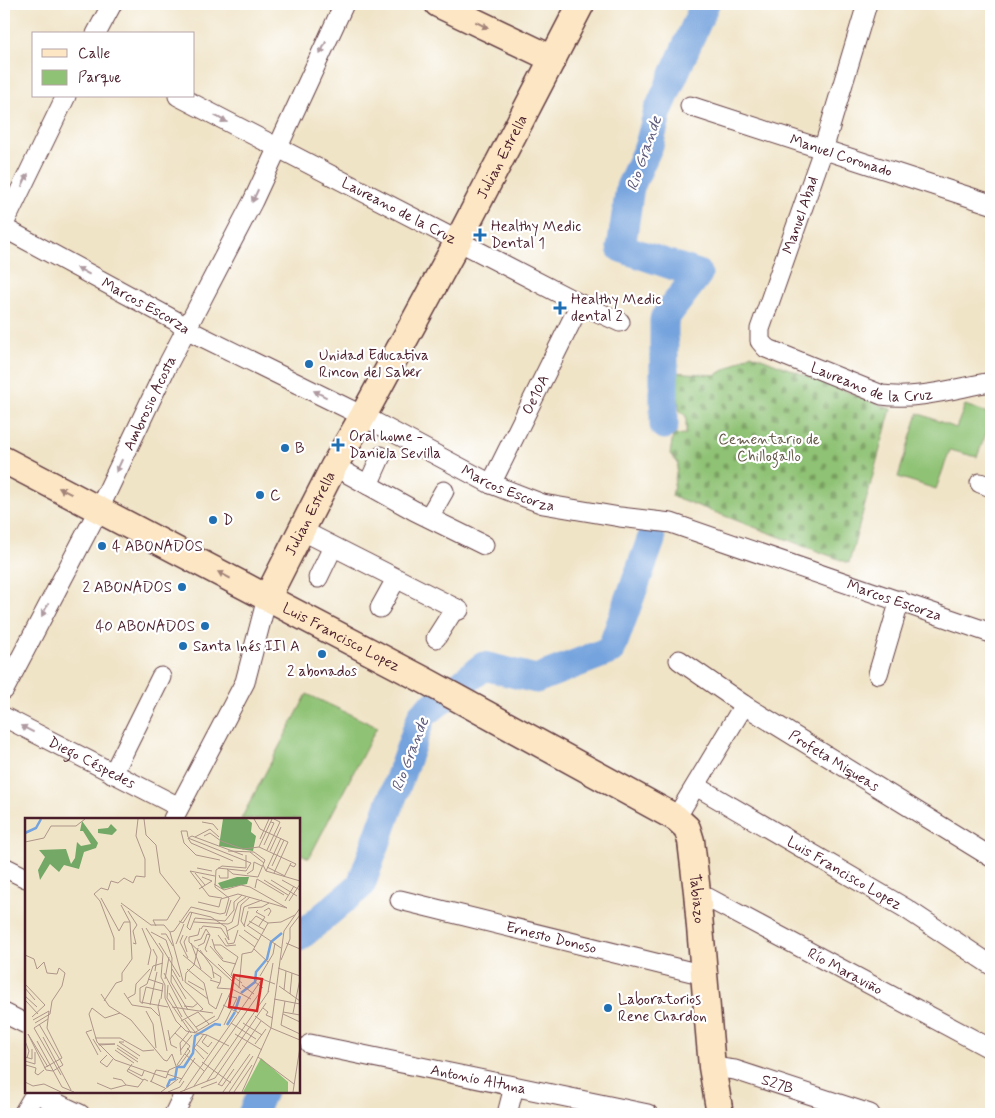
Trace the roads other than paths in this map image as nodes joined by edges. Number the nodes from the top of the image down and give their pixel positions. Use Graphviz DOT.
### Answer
graph roads {
  1 [pos="112,4"];
  2 [pos="344,4"];
  3 [pos="438,4"];
  4 [pos="581,4"];
  5 [pos="867,4"];
  6 [pos="97,32"];
  7 [pos="553,60"];
  8 [pos="65,98"];
  9 [pos="182,98"];
  10 [pos="690,106"];
  11 [pos="277,148"];
  12 [pos="823,150"];
  13 [pos="991,204"];
  14 [pos="4,224"];
  15 [pos="4,228"];
  16 [pos="458,242"];
  17 [pos="580,304"];
  18 [pos="620,322"];
  19 [pos="186,329"];
  20 [pos="760,341"];
  21 [pos="991,382"];
  22 [pos="363,416"];
  23 [pos="381,456"];
  24 [pos="4,460"];
  25 [pos="334,466"];
  26 [pos="491,484"];
  27 [pos="368,485"];
  28 [pos="444,490"];
  29 [pos="99,509"];
  30 [pos="429,518"];
  31 [pos="301,530"];
  32 [pos="484,545"];
  33 [pos="333,547"];
  34 [pos="318,578"];
  35 [pos="396,579"];
  36 [pos="267,598"];
  37 [pos="900,600"];
  38 [pos="380,608"];
  39 [pos="991,633"];
  40 [pos="436,638"];
  41 [pos="679,660"];
  42 [pos="878,674"];
  43 [pos="161,677"];
  44 [pos="4,690"];
  45 [pos="744,705"];
  46 [pos="4,717"];
  47 [pos="113,774"];
  48 [pos="696,786"];
  49 [pos="176,813"];
  50 [pos="676,818"];
  51 [pos="991,857"];
  52 [pos="4,867"];
  53 [pos="25,878"];
  54 [pos="697,892"];
  55 [pos="400,900"];
  56 [pos="991,965"];
  57 [pos="704,974"];
  58 [pos="4,1013"];
  59 [pos="25,1024"];
  60 [pos="310,1044"];
  61 [pos="991,1049"];
  62 [pos="712,1067"];
  63 [pos="514,1088"];
  64 [pos="34,1093"];
  65 [pos="37,1093"];
  66 [pos="184,1093"];
  67 [pos="23,1114"];
  68 [pos="80,1114"];
  69 [pos="174,1114"];
  70 [pos="507,1114"];
  71 [pos="648,1114"];
  72 [pos="720,1114"];
  73 [pos="870,1114"];
  1 -- 6 [label="street"];
  2 -- 11 [label="street, Ambrosio Acosta, one-way"];
  3 -- 7 [label="street, one-way"];
  4 -- 7 [label="street, Julian Estrella"];
  5 -- 12 [label="street, Manuel Abad"];
  7 -- 16 [label="street, Julian Estrella"];
  14 -- 8 [label="street, one-way"];
  9 -- 11 [label="street, Laureano de la Cruz, one-way"];
  10 -- 12 [label="street, Manuel Coronado"];
  11 -- 16 [label="street, Laureano de la Cruz"];
  11 -- 19 [label="street, Ambrosio Acosta, one-way"];
  12 -- 13 [label="street, Manuel Coronado"];
  12 -- 20 [label="street, Manuel Abad"];
  19 -- 15 [label="street, Marcos Escorza, one-way"];
  16 -- 17 [label="street, Laureano de la Cruz"];
  16 -- 22 [label="street, Julian Estrella"];
  17 -- 18 [label="street, Laureano de la Cruz"];
  17 -- 26 [label="street, Oe10A"];
  22 -- 19 [label="street, Marcos Escorza, one-way"];
  19 -- 29 [label="street, Ambrosio Acosta, one-way"];
  20 -- 21 [label="street, Laureano de la Cruz"];
  22 -- 25 [label="street, Julian Estrella"];
  22 -- 26 [label="street, Marcos Escorza"];
  23 -- 27 [label="street"];
  29 -- 24 [label="street, Luis Francisco Lopez, one-way"];
  25 -- 27 [label="street"];
  25 -- 31 [label="street, Julian Estrella"];
  26 -- 37 [label="street, Marcos Escorza"];
  27 -- 30 [label="street"];
  28 -- 30 [label="street"];
  36 -- 29 [label="street, Luis Francisco Lopez, one-way"];
  29 -- 44 [label="street, Ambrosio Acosta, one-way"];
  30 -- 32 [label="street"];
  31 -- 33 [label="street"];
  31 -- 36 [label="street, Julian Estrella"];
  33 -- 34 [label="street"];
  33 -- 35 [label="street"];
  35 -- 38 [label="street"];
  35 -- 40 [label="street"];
  36 -- 49 [label="street, Julian Estrella"];
  36 -- 50 [label="street, Luis Francisco Lopez"];
  37 -- 39 [label="street, Marcos Escorza"];
  37 -- 42 [label="street"];
  41 -- 45 [label="street, Profeta Miqueas"];
  43 -- 47 [label="street"];
  45 -- 48 [label="street"];
  45 -- 51 [label="street, Profeta Miqueas"];
  47 -- 46 [label="street, Diego Céspedes, one-way"];
  47 -- 49 [label="street, Diego Céspedes"];
  48 -- 50 [label="street"];
  48 -- 56 [label="street, Luis Francisco Lopez"];
  50 -- 54 [label="street, Tabiazo"];
  52 -- 53 [label="street"];
  54 -- 57 [label="street, Tabiazo"];
  54 -- 61 [label="street, Río Maraviño"];
  55 -- 57 [label="street, Ernesto Donoso"];
  57 -- 62 [label="street, Tabiazo"];
  58 -- 59 [label="street"];
  60 -- 63 [label="street, Antonio Altuna"];
  62 -- 72 [label="street, Tabiazo"];
  62 -- 73 [label="street, S27B"];
  63 -- 70 [label="street"];
  63 -- 71 [label="street, Antonio Altuna"];
  64 -- 67 [label="street"];
  65 -- 68 [label="street"];
  66 -- 69 [label="street"];
}
